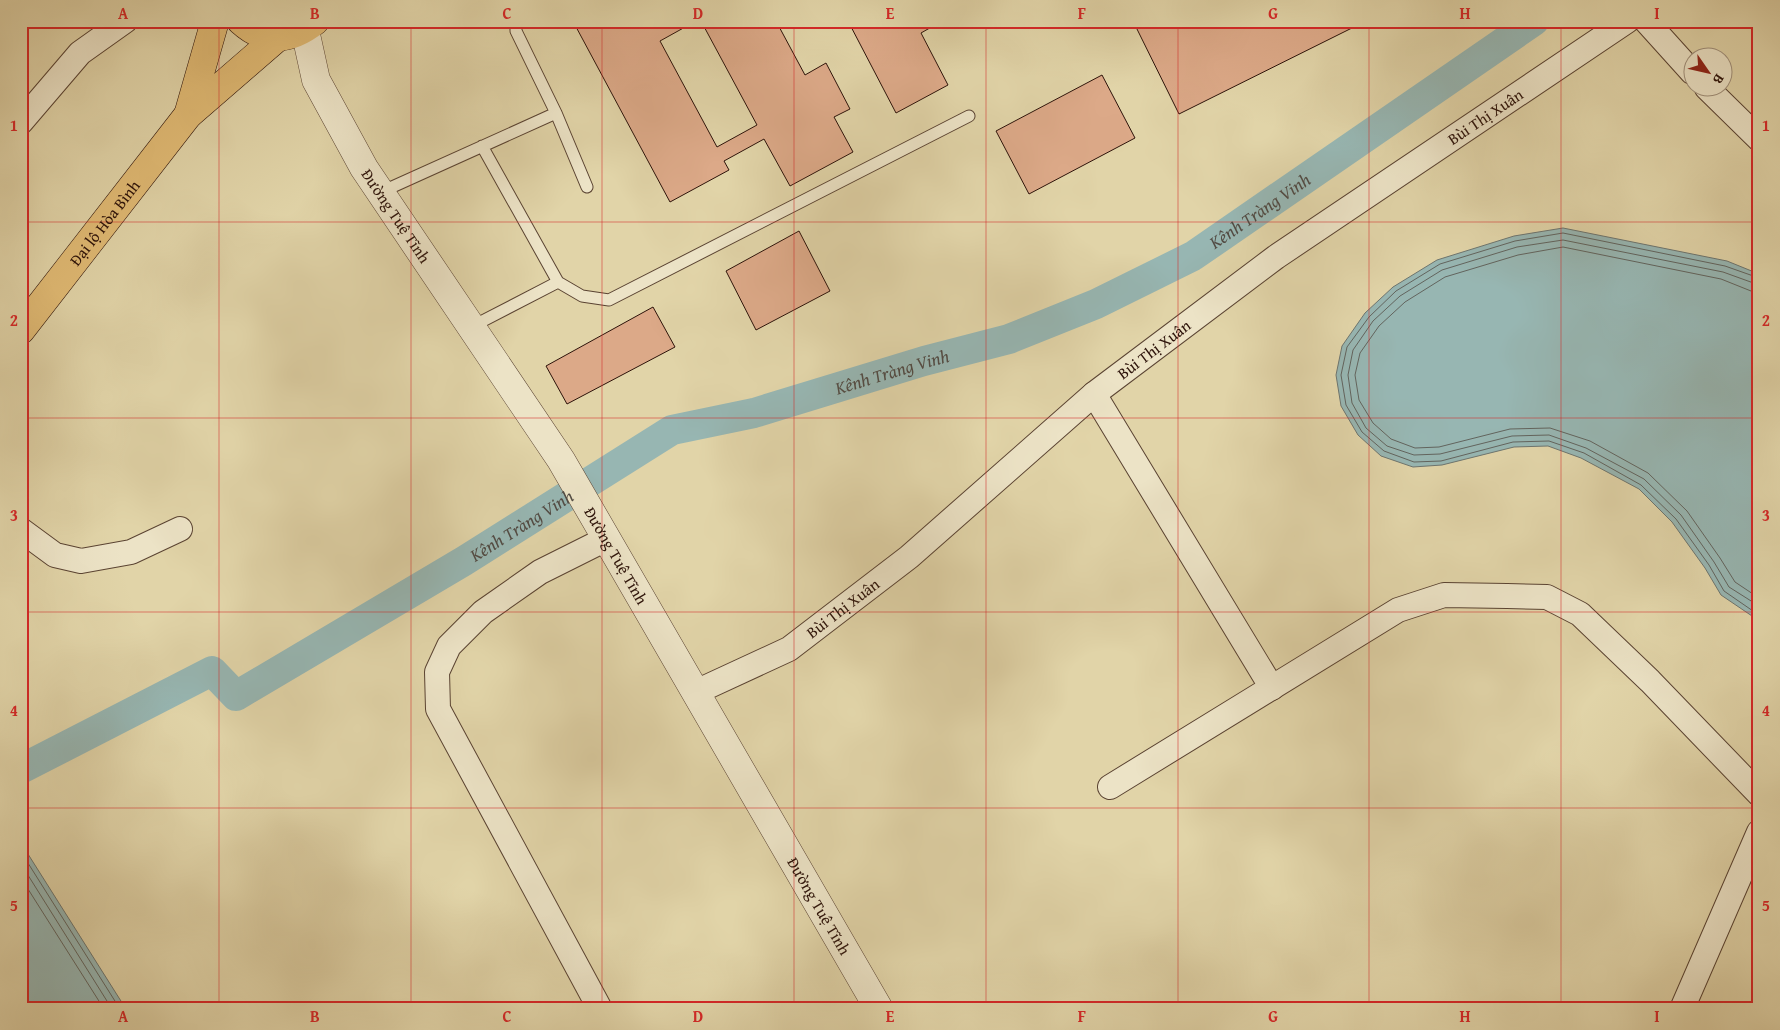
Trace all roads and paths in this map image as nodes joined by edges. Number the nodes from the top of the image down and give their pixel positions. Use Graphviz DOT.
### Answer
graph roads {
  1 [pos="125,21"];
  2 [pos="215,21"];
  3 [pos="241,21"];
  4 [pos="516,21"];
  5 [pos="1628,21"];
  6 [pos="1646,21"];
  7 [pos="310,25"];
  8 [pos="278,37"];
  9 [pos="1682,61"];
  10 [pos="1717,98"];
  11 [pos="556,113"];
  12 [pos="188,115"];
  13 [pos="969,116"];
  14 [pos="21,122"];
  15 [pos="1759,140"];
  16 [pos="482,146"];
  17 [pos="588,187"];
  18 [pos="380,192"];
  19 [pos="558,282"];
  20 [pos="471,327"];
  21 [pos="21,330"];
  22 [pos="1094,394"];
  23 [pos="180,529"];
  24 [pos="21,530"];
  25 [pos="606,537"];
  26 [pos="1272,688"];
  27 [pos="696,692"];
  28 [pos="1110,787"];
  29 [pos="1759,794"];
  30 [pos="1759,832"];
  31 [pos="600,1009"];
  32 [pos="879,1009"];
  33 [pos="1682,1009"];
  1 -- 14 [label="street"];
  2 -- 12 [label="highway, Đại lộ Hòa Bình"];
  3 -- 8 [label="highway"];
  4 -- 11 [label="lane"];
  5 -- 22 [label="street, Bùi Thị Xuân"];
  6 -- 9 [label="street"];
  7 -- 8 [label="highway"];
  7 -- 18 [label="street, Đường Tuệ Tĩnh"];
  8 -- 12 [label="highway, Đại lộ Hòa Bình"];
  10 -- 15 [label="street"];
  11 -- 16 [label="lane"];
  11 -- 17 [label="lane"];
  12 -- 21 [label="highway, Đại lộ Hòa Bình"];
  13 -- 19 [label="lane"];
  16 -- 18 [label="lane"];
  16 -- 19 [label="lane"];
  18 -- 20 [label="street, Đường Tuệ Tĩnh"];
  19 -- 20 [label="lane"];
  20 -- 25 [label="street, Đường Tuệ Tĩnh"];
  22 -- 26 [label="street"];
  22 -- 27 [label="street, Bùi Thị Xuân"];
  23 -- 24 [label="street"];
  25 -- 27 [label="street, Đường Tuệ Tĩnh"];
  25 -- 31 [label="street"];
  26 -- 28 [label="street"];
  26 -- 29 [label="street"];
  27 -- 32 [label="street, Đường Tuệ Tĩnh"];
  30 -- 33 [label="street"];
}
